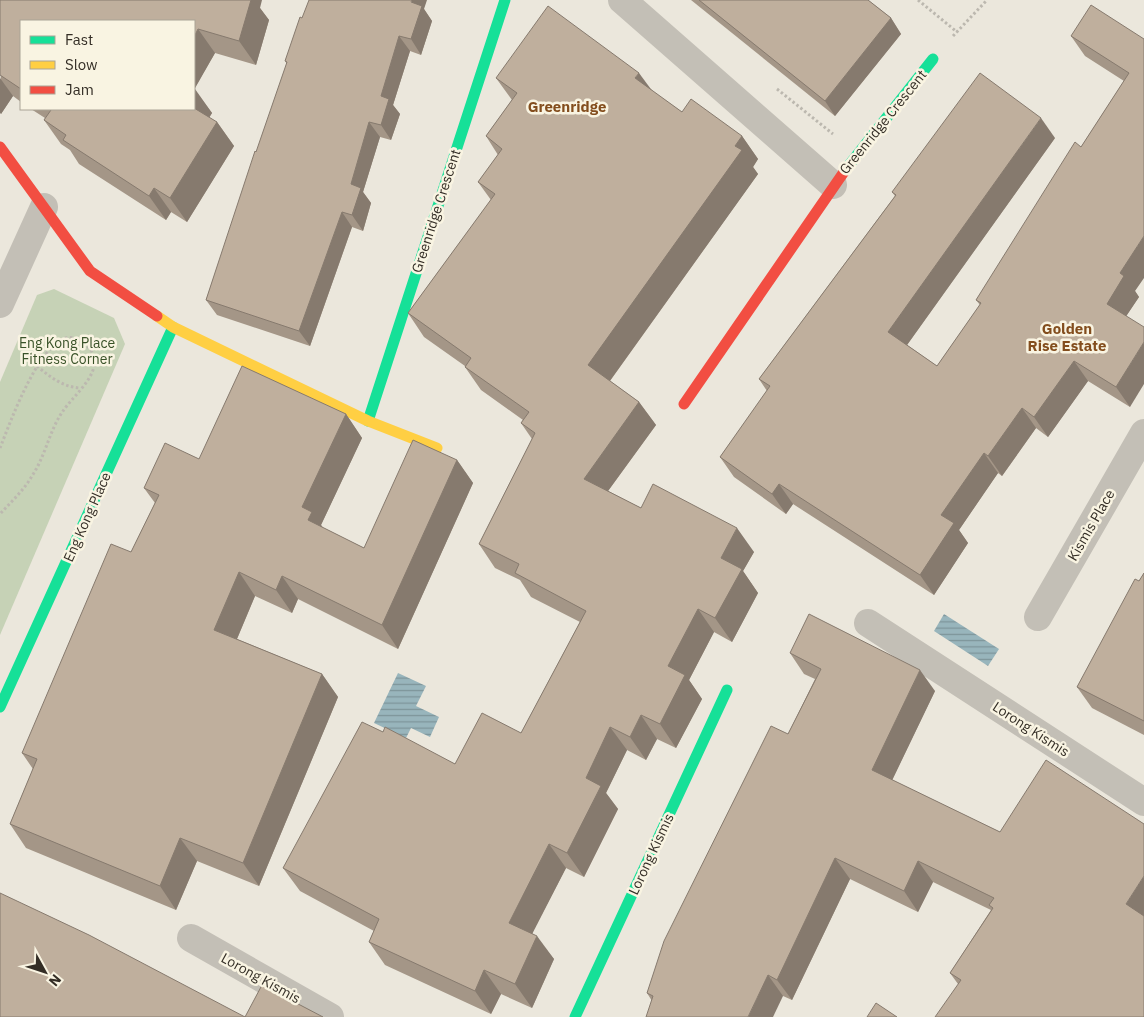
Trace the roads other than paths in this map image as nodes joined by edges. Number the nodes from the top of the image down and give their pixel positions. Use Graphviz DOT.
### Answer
graph roads {
  1 [pos="505,0"];
  2 [pos="622,0"];
  3 [pos="933,59"];
  4 [pos="0,147"];
  5 [pos="833,184"];
  6 [pos="44,207"];
  7 [pos="0,304"];
  8 [pos="173,327"];
  9 [pos="684,404"];
  10 [pos="368,422"];
  11 [pos="1144,433"];
  12 [pos="438,448"];
  13 [pos="1038,617"];
  14 [pos="868,623"];
  15 [pos="728,690"];
  16 [pos="0,707"];
  17 [pos="1144,802"];
  18 [pos="191,938"];
  19 [pos="330,1017"];
  20 [pos="575,1017"];
  1 -- 10 [label="street, Greenridge Crescent"];
  2 -- 5 [label="street, Greenridge Crescent"];
  3 -- 5 [label="street, Greenridge Crescent"];
  4 -- 6 [label="street"];
  5 -- 9 [label="street, Greenridge Crescent"];
  6 -- 7 [label="street"];
  6 -- 8 [label="street"];
  8 -- 10 [label="street"];
  8 -- 16 [label="street, Eng Kong Place"];
  10 -- 12 [label="street"];
  11 -- 13 [label="street, Kismis Place"];
  14 -- 17 [label="street, Lorong Kismis"];
  15 -- 20 [label="street, Lorong Kismis"];
  18 -- 19 [label="street, Lorong Kismis"];
}
